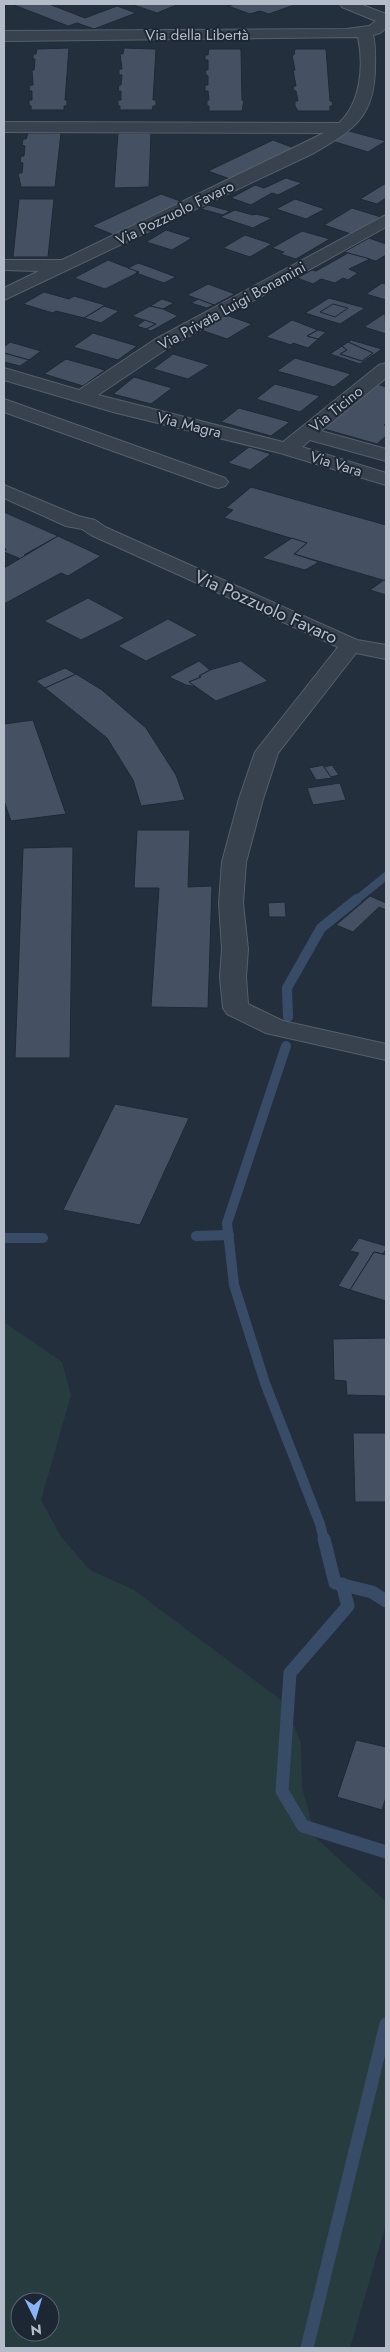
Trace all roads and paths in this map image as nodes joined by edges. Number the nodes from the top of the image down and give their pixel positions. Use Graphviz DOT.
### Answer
graph roads {
  1 [pos="348,4"];
  2 [pos="386,19"];
  3 [pos="365,33"];
  4 [pos="4,36"];
  5 [pos="4,127"];
  6 [pos="346,128"];
  7 [pos="386,220"];
  8 [pos="70,263"];
  9 [pos="4,265"];
  10 [pos="4,295"];
  11 [pos="4,374"];
  12 [pos="382,377"];
  13 [pos="87,398"];
  14 [pos="4,405"];
  15 [pos="46,420"];
  16 [pos="306,433"];
  17 [pos="287,449"];
  18 [pos="386,456"];
  19 [pos="386,479"];
  20 [pos="218,482"];
  21 [pos="4,491"];
  22 [pos="351,646"];
  23 [pos="386,652"];
  24 [pos="386,1052"];
  1 -- 2 [label="street"];
  2 -- 3 [label="street"];
  3 -- 4 [label="street, Via della Libertà"];
  3 -- 6 [label="street, Via Pozzuolo Favaro"];
  5 -- 6 [label="street"];
  6 -- 8 [label="street, Via Pozzuolo Favaro"];
  7 -- 13 [label="street, Via Privata Luigi Bonamini"];
  8 -- 9 [label="street"];
  8 -- 10 [label="street, Via Pozzuolo Favaro"];
  11 -- 13 [label="street, Via Magra"];
  12 -- 16 [label="street, Via Ticino"];
  13 -- 15 [label="street"];
  13 -- 17 [label="street, Via Magra"];
  14 -- 15 [label="street"];
  15 -- 20 [label="street"];
  16 -- 17 [label="street, Via Ticino"];
  16 -- 18 [label="street, Via Vara"];
  17 -- 19 [label="street, Via Vara"];
  21 -- 22 [label="street, Via Pozzuolo Favaro"];
  22 -- 23 [label="street"];
  22 -- 24 [label="street, Via Pozzuolo Favaro"];
}
